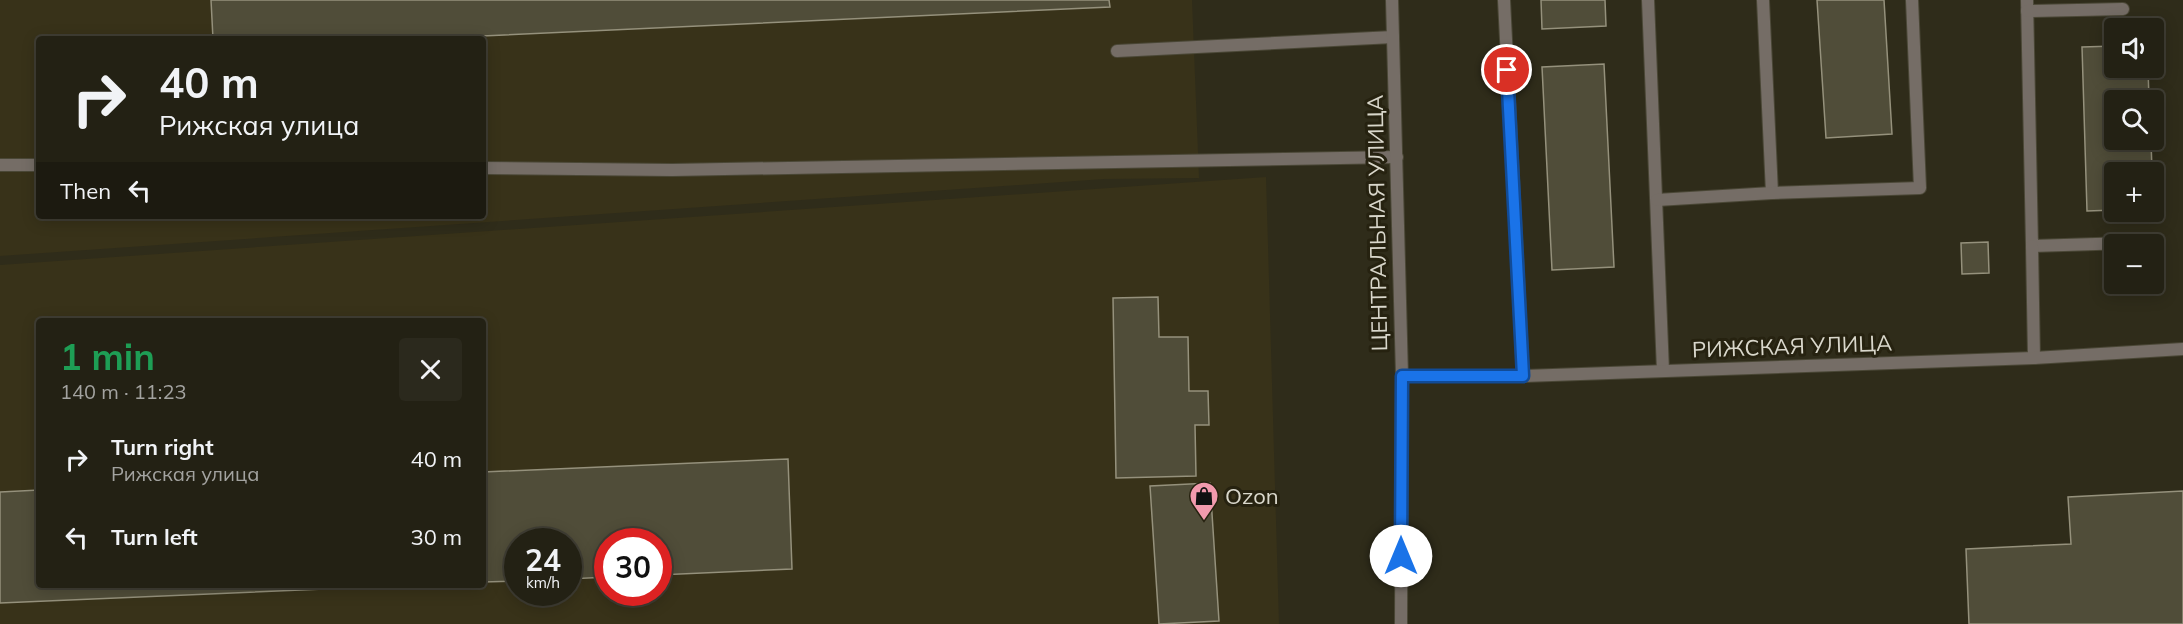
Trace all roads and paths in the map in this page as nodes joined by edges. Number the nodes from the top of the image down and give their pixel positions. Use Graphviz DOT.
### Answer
graph roads {
  1 [pos="1392,0"];
  2 [pos="1504,0"];
  3 [pos="1648,0"];
  4 [pos="1763,0"];
  5 [pos="1912,0"];
  6 [pos="2027,5"];
  7 [pos="2123,9"];
  8 [pos="1393,38"];
  9 [pos="1117,51"];
  10 [pos="1397,157"];
  11 [pos="0,165"];
  12 [pos="36,165"];
  13 [pos="486,168"];
  14 [pos="1772,193"];
  15 [pos="1657,200"];
  16 [pos="2104,244"];
  17 [pos="2032,246"];
  18 [pos="2183,349"];
  19 [pos="2034,358"];
  20 [pos="1663,371"];
  21 [pos="1402,376"];
  22 [pos="1523,376"];
  23 [pos="1401,624"];
  1 -- 8 [label="street, ЦЕНТРАЛЬНАЯ УЛИЦА"];
  2 -- 22 [label="street"];
  3 -- 15 [label="street"];
  4 -- 14 [label="street"];
  5 -- 14 [label="street"];
  6 -- 7 [label="street"];
  6 -- 17 [label="street"];
  8 -- 9 [label="street"];
  8 -- 10 [label="street, ЦЕНТРАЛЬНАЯ УЛИЦА"];
  10 -- 13 [label="street"];
  10 -- 21 [label="street, ЦЕНТРАЛЬНАЯ УЛИЦА"];
  11 -- 12 [label="street"];
  14 -- 15 [label="street"];
  15 -- 20 [label="street"];
  16 -- 17 [label="street"];
  17 -- 19 [label="street"];
  18 -- 19 [label="street, РИЖСКАЯ УЛИЦА"];
  19 -- 20 [label="street, РИЖСКАЯ УЛИЦА"];
  20 -- 22 [label="street, РИЖСКАЯ УЛИЦА"];
  21 -- 22 [label="street, РИЖСКАЯ УЛИЦА"];
  21 -- 23 [label="street, ЦЕНТРАЛЬНАЯ УЛИЦА"];
}
